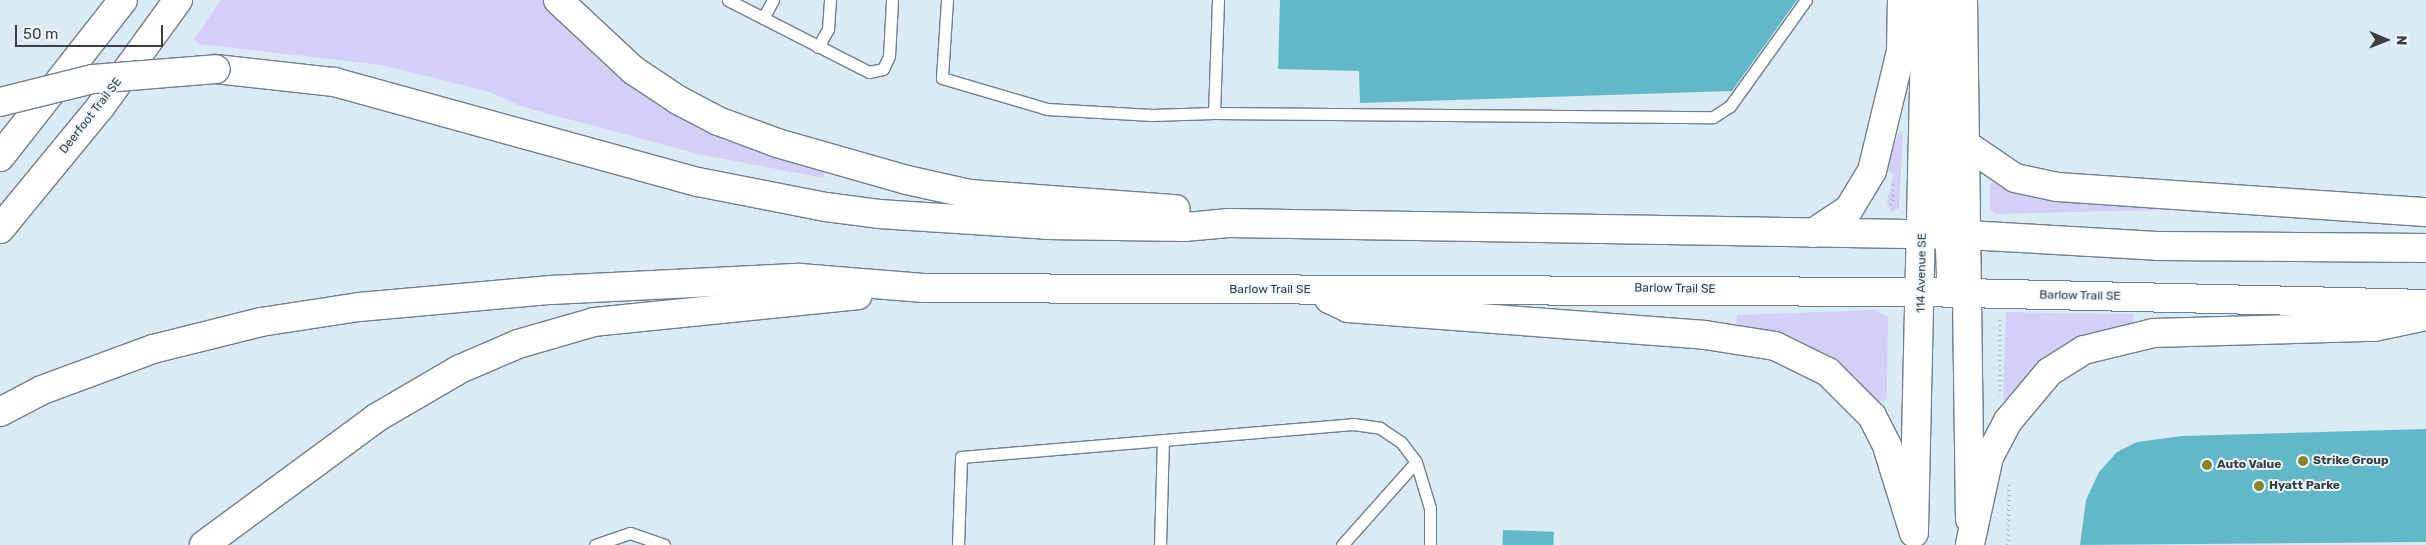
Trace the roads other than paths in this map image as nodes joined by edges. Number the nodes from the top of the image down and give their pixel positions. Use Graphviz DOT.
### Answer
graph roads {
  1 [pos="123,0"];
  2 [pos="178,0"];
  3 [pos="558,0"];
  4 [pos="728,0"];
  5 [pos="773,0"];
  6 [pos="830,0"];
  7 [pos="892,0"];
  8 [pos="947,0"];
  9 [pos="1218,0"];
  10 [pos="1806,0"];
  11 [pos="1902,0"];
  12 [pos="1926,0"];
  13 [pos="1934,0"];
  14 [pos="1963,0"];
  15 [pos="763,18"];
  16 [pos="818,48"];
  17 [pos="0,102"];
  18 [pos="1214,113"];
  19 [pos="1968,146"];
  20 [pos="0,157"];
  21 [pos="2426,212"];
  22 [pos="1229,223"];
  23 [pos="0,229"];
  24 [pos="1813,233"];
  25 [pos="1946,234"];
  26 [pos="2426,248"];
  27 [pos="924,288"];
  28 [pos="1312,291"];
  29 [pos="1922,292"];
  30 [pos="1968,293"];
  31 [pos="2426,304"];
  32 [pos="2426,316"];
  33 [pos="0,412"];
  34 [pos="1162,440"];
  35 [pos="1416,462"];
  36 [pos="1914,539"];
  37 [pos="1970,544"];
  38 [pos="204,545"];
  39 [pos="594,545"];
  40 [pos="664,545"];
  41 [pos="958,545"];
  42 [pos="1160,545"];
  43 [pos="1342,545"];
  44 [pos="1430,545"];
  1 -- 20 [label="main road"];
  2 -- 23 [label="main road, Deerfoot Trail SE"];
  3 -- 22 [label="main road"];
  4 -- 15 [label="lane"];
  5 -- 15 [label="lane"];
  6 -- 16 [label="lane"];
  7 -- 16 [label="lane"];
  8 -- 18 [label="lane"];
  9 -- 18 [label="lane"];
  10 -- 18 [label="lane"];
  11 -- 24 [label="main road"];
  12 -- 25 [label="main road, 114 Avenue SE"];
  13 -- 25 [label="main road"];
  14 -- 19 [label="main road, 114 Avenue SE"];
  15 -- 16 [label="lane"];
  17 -- 22 [label="main road, bridge"];
  19 -- 21 [label="main road"];
  19 -- 25 [label="main road, 114 Avenue SE"];
  22 -- 24 [label="main road"];
  24 -- 25 [label="main road"];
  25 -- 26 [label="main road"];
  25 -- 29 [label="main road, 114 Avenue SE"];
  25 -- 30 [label="main road"];
  27 -- 28 [label="main road, Barlow Trail SE"];
  27 -- 33 [label="main road"];
  27 -- 38 [label="main road"];
  28 -- 29 [label="main road, Barlow Trail SE"];
  28 -- 36 [label="main road"];
  29 -- 30 [label="main road, Barlow Trail SE"];
  29 -- 36 [label="main road, 114 Avenue SE"];
  30 -- 31 [label="main road, Barlow Trail SE"];
  30 -- 37 [label="main road"];
  32 -- 37 [label="main road"];
  34 -- 35 [label="lane"];
  34 -- 41 [label="lane"];
  34 -- 42 [label="lane"];
  35 -- 43 [label="lane"];
  35 -- 44 [label="lane"];
  39 -- 40 [label="lane"];
}
